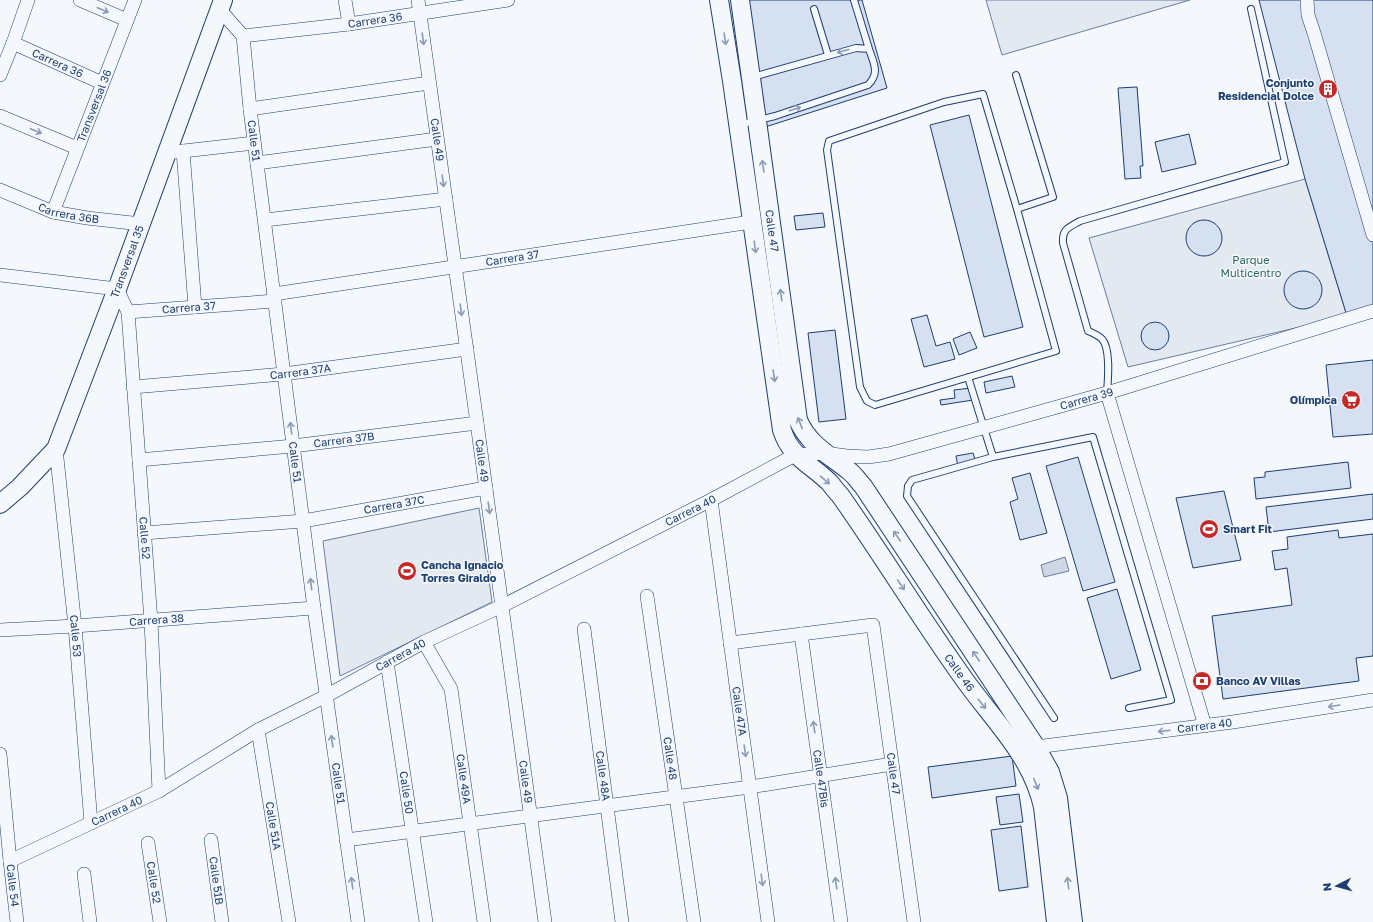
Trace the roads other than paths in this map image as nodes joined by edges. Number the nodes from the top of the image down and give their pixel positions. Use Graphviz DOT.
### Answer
graph roads {
  1 [pos="28,0"];
  2 [pos="80,0"];
  3 [pos="135,0"];
  4 [pos="345,0"];
  5 [pos="418,0"];
  6 [pos="508,0"];
  7 [pos="719,0"];
  8 [pos="740,0"];
  9 [pos="854,0"];
  10 [pos="1307,0"];
  11 [pos="221,5"];
  12 [pos="814,9"];
  13 [pos="1252,9"];
  14 [pos="420,13"];
  15 [pos="127,20"];
  16 [pos="349,24"];
  17 [pos="242,36"];
  18 [pos="13,43"];
  19 [pos="869,49"];
  20 [pos="828,55"];
  21 [pos="0,74"];
  22 [pos="1016,75"];
  23 [pos="751,78"];
  24 [pos="102,83"];
  25 [pos="429,83"];
  26 [pos="250,109"];
  27 [pos="0,116"];
  28 [pos="757,121"];
  29 [pos="738,125"];
  30 [pos="437,139"];
  31 [pos="254,143"];
  32 [pos="77,148"];
  33 [pos="175,152"];
  34 [pos="257,163"];
  35 [pos="0,190"];
  36 [pos="446,199"];
  37 [pos="1017,209"];
  38 [pos="53,212"];
  39 [pos="264,220"];
  40 [pos="751,222"];
  41 [pos="141,224"];
  42 [pos="1373,235"];
  43 [pos="455,267"];
  44 [pos="0,275"];
  45 [pos="117,289"];
  46 [pos="274,298"];
  47 [pos="195,307"];
  48 [pos="1373,311"];
  49 [pos="128,312"];
  50 [pos="467,349"];
  51 [pos="284,374"];
  52 [pos="968,377"];
  53 [pos="133,387"];
  54 [pos="1107,393"];
  55 [pos="477,423"];
  56 [pos="983,428"];
  57 [pos="293,446"];
  58 [pos="56,449"];
  59 [pos="824,453"];
  60 [pos="795,455"];
  61 [pos="993,457"];
  62 [pos="139,460"];
  63 [pos="486,488"];
  64 [pos="711,500"];
  65 [pos="0,504"];
  66 [pos="302,521"];
  67 [pos="144,533"];
  68 [pos="647,596"];
  69 [pos="502,606"];
  70 [pos="314,608"];
  71 [pos="151,621"];
  72 [pos="75,626"];
  73 [pos="584,629"];
  74 [pos="0,630"];
  75 [pos="801,634"];
  76 [pos="424,642"];
  77 [pos="730,643"];
  78 [pos="387,662"];
  79 [pos="326,696"];
  80 [pos="1373,700"];
  81 [pos="1129,708"];
  82 [pos="1054,718"];
  83 [pos="1205,726"];
  84 [pos="258,730"];
  85 [pos="1036,747"];
  86 [pos="0,754"];
  87 [pos="892,764"];
  88 [pos="821,775"];
  89 [pos="750,787"];
  90 [pos="160,791"];
  91 [pos="676,797"];
  92 [pos="607,806"];
  93 [pos="531,817"];
  94 [pos="92,823"];
  95 [pos="470,824"];
  96 [pos="412,832"];
  97 [pos="211,840"];
  98 [pos="346,840"];
  99 [pos="148,843"];
  100 [pos="10,861"];
  101 [pos="84,874"];
  102 [pos="17,922"];
  103 [pos="90,922"];
  104 [pos="160,922"];
  105 [pos="222,922"];
  106 [pos="289,922"];
  107 [pos="358,922"];
  108 [pos="426,922"];
  109 [pos="484,922"];
  110 [pos="545,922"];
  111 [pos="622,922"];
  112 [pos="694,922"];
  113 [pos="768,922"];
  114 [pos="841,922"];
  115 [pos="914,922"];
  116 [pos="1056,922"];
  117 [pos="1073,922"];
  1 -- 18 [label="street"];
  2 -- 15 [label="street, one-way"];
  3 -- 15 [label="street, Transversal 36"];
  4 -- 16 [label="street"];
  5 -- 14 [label="street, Calle 49"];
  6 -- 14 [label="street, Carrera 36"];
  7 -- 29 [label="main road, Calle 47, one-way"];
  8 -- 23 [label="main road, Calle 47"];
  9 -- 19 [label="lane"];
  10 -- 42 [label="street"];
  11 -- 17 [label="street"];
  11 -- 33 [label="main road, Transversal 35"];
  12 -- 20 [label="lane"];
  13 -- 54 [label="lane"];
  14 -- 16 [label="street, Carrera 36"];
  14 -- 25 [label="street, Calle 49, one-way"];
  15 -- 24 [label="street, Transversal 36"];
  16 -- 17 [label="street, Carrera 36"];
  17 -- 26 [label="street, Calle 51"];
  18 -- 21 [label="street"];
  18 -- 24 [label="street, Carrera 36"];
  19 -- 20 [label="lane, one-way"];
  28 -- 19 [label="lane, one-way"];
  20 -- 23 [label="lane"];
  22 -- 37 [label="lane"];
  23 -- 28 [label="main road, Calle 47"];
  24 -- 32 [label="street, Transversal 36"];
  25 -- 26 [label="street"];
  25 -- 30 [label="street, Calle 49"];
  26 -- 31 [label="street, Calle 51"];
  27 -- 32 [label="street, one-way"];
  28 -- 29 [label="lane"];
  59 -- 28 [label="main road, Calle 47, one-way"];
  29 -- 40 [label="main road, Calle 47"];
  30 -- 34 [label="street"];
  30 -- 36 [label="street, Calle 49, one-way"];
  31 -- 33 [label="street"];
  31 -- 34 [label="street, Calle 51"];
  32 -- 38 [label="street, Transversal 36"];
  33 -- 41 [label="main road, Transversal 35"];
  33 -- 47 [label="street"];
  34 -- 39 [label="street, Calle 51"];
  35 -- 38 [label="street, Carrera 36B"];
  36 -- 39 [label="street"];
  36 -- 43 [label="street, Calle 49"];
  37 -- 52 [label="lane"];
  37 -- 52 [label="lane"];
  38 -- 41 [label="street, Carrera 36B"];
  39 -- 46 [label="street, Calle 51"];
  40 -- 43 [label="street, Carrera 37"];
  40 -- 60 [label="main road, Calle 47, one-way"];
  41 -- 45 [label="main road, Transversal 35"];
  43 -- 46 [label="street, Carrera 37"];
  43 -- 50 [label="street, Calle 49, one-way"];
  44 -- 45 [label="street"];
  45 -- 49 [label="street, Calle 52"];
  45 -- 58 [label="main road, Transversal 35"];
  46 -- 47 [label="street, Carrera 37"];
  46 -- 51 [label="street, Calle 51"];
  47 -- 49 [label="street, Carrera 37"];
  48 -- 54 [label="street, Carrera 39"];
  49 -- 53 [label="street, Calle 52"];
  50 -- 51 [label="street, Carrera 37A"];
  50 -- 55 [label="street, Calle 49"];
  51 -- 53 [label="street, Carrera 37A"];
  57 -- 51 [label="street, Calle 51, one-way"];
  52 -- 56 [label="lane"];
  53 -- 62 [label="street, Calle 52"];
  54 -- 56 [label="street, Carrera 39"];
  54 -- 83 [label="street"];
  55 -- 57 [label="street, Carrera 37B"];
  55 -- 63 [label="street, Calle 49"];
  56 -- 59 [label="street, Carrera 39"];
  56 -- 61 [label="lane"];
  57 -- 62 [label="street, Carrera 37B"];
  57 -- 66 [label="street, Calle 51"];
  58 -- 65 [label="main road, Transversal 35"];
  58 -- 72 [label="street, Calle 53"];
  59 -- 60 [label="street, Carrera 39"];
  85 -- 59 [label="main road, Calle 46, one-way"];
  60 -- 64 [label="street, Carrera 40"];
  60 -- 116 [label="main road, Calle 46, one-way"];
  61 -- 81 [label="lane"];
  61 -- 82 [label="lane"];
  62 -- 67 [label="street, Calle 52"];
  63 -- 66 [label="street, Carrera 37C"];
  63 -- 69 [label="street, Calle 49, one-way"];
  64 -- 69 [label="street, Carrera 40"];
  64 -- 77 [label="street, Calle 47A"];
  66 -- 67 [label="street, Carrera 37C"];
  70 -- 66 [label="street, Calle 51, one-way"];
  67 -- 71 [label="street, Calle 52"];
  68 -- 91 [label="street, Calle 48"];
  69 -- 76 [label="street, Carrera 40"];
  69 -- 93 [label="street, Calle 49"];
  70 -- 71 [label="street, Carrera 38"];
  70 -- 79 [label="street, Calle 51"];
  71 -- 72 [label="street, Carrera 38"];
  71 -- 90 [label="street, Calle 52"];
  72 -- 74 [label="street, Carrera 38"];
  72 -- 94 [label="street, Calle 53"];
  73 -- 92 [label="street, Calle 48A"];
  75 -- 77 [label="street"];
  75 -- 87 [label="street, Calle 47"];
  88 -- 75 [label="street, Calle 47Bis, one-way"];
  76 -- 78 [label="street, Carrera 40"];
  76 -- 95 [label="street, Calle 49A"];
  77 -- 89 [label="street, Calle 47A, one-way"];
  78 -- 79 [label="street, Carrera 40"];
  78 -- 96 [label="street, Calle 50"];
  79 -- 84 [label="street, Carrera 40"];
  98 -- 79 [label="street, Calle 51, one-way"];
  80 -- 83 [label="street, Carrera 40, one-way"];
  83 -- 85 [label="street, Carrera 40, one-way"];
  84 -- 90 [label="street, Carrera 40"];
  84 -- 106 [label="street, Calle 51A"];
  117 -- 85 [label="main road, Calle 46, one-way"];
  86 -- 100 [label="street, Calle 54"];
  87 -- 88 [label="street"];
  87 -- 115 [label="street, Calle 47"];
  88 -- 89 [label="street"];
  114 -- 88 [label="street, Calle 47Bis, one-way"];
  89 -- 91 [label="street"];
  89 -- 113 [label="street, Calle 47A, one-way"];
  90 -- 94 [label="street, Carrera 40"];
  91 -- 92 [label="street"];
  91 -- 112 [label="street, Calle 48"];
  92 -- 93 [label="street"];
  92 -- 111 [label="street, Calle 48A"];
  93 -- 95 [label="street"];
  93 -- 110 [label="street, Calle 49"];
  94 -- 100 [label="street, Carrera 40"];
  95 -- 96 [label="street"];
  95 -- 109 [label="street, Calle 49A"];
  96 -- 98 [label="street"];
  96 -- 108 [label="street, Calle 50"];
  97 -- 105 [label="street, Calle 51B"];
  107 -- 98 [label="street, Calle 51, one-way"];
  99 -- 104 [label="street, Calle 52"];
  100 -- 102 [label="street, Calle 54"];
  101 -- 103 [label="street"];
}
